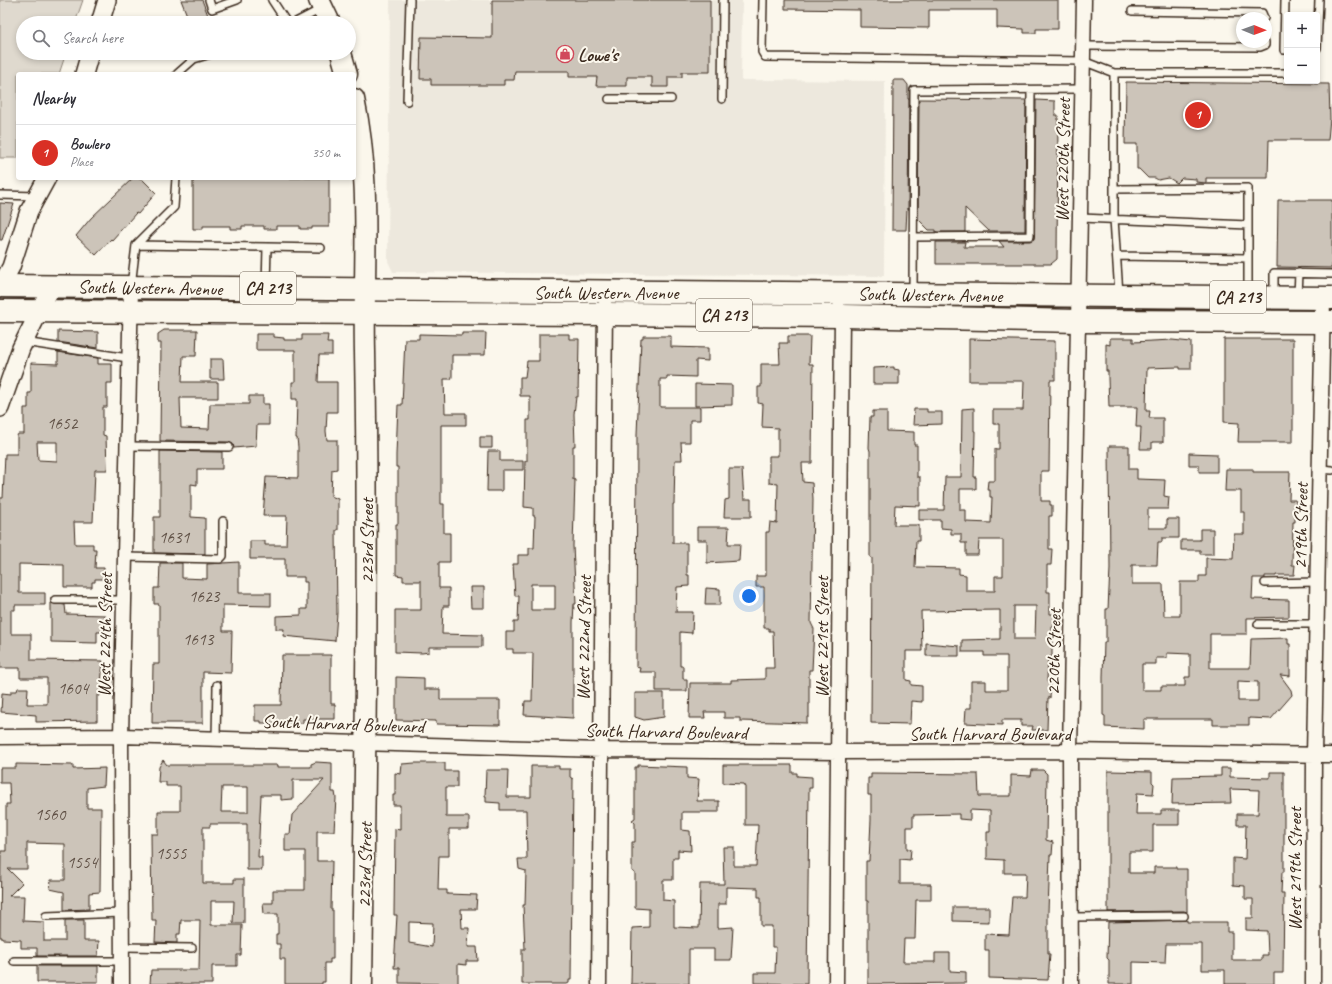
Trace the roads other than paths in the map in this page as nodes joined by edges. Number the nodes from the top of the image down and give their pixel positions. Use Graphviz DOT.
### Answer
graph roads {
  1 [pos="107,0"];
  2 [pos="209,0"];
  3 [pos="237,0"];
  4 [pos="272,0"];
  5 [pos="410,0"];
  6 [pos="722,0"];
  7 [pos="763,0"];
  8 [pos="1084,0"];
  9 [pos="1285,0"];
  10 [pos="1319,0"];
  11 [pos="324,10"];
  12 [pos="1132,11"];
  13 [pos="1318,12"];
  14 [pos="1236,13"];
  15 [pos="102,16"];
  16 [pos="282,16"];
  17 [pos="310,16"];
  18 [pos="1084,46"];
  19 [pos="1236,47"];
  20 [pos="1284,48"];
  21 [pos="88,60"];
  22 [pos="193,60"];
  23 [pos="343,60"];
  24 [pos="1083,61"];
  25 [pos="85,72"];
  26 [pos="179,72"];
  27 [pos="346,72"];
  28 [pos="1114,73"];
  29 [pos="1284,73"];
  30 [pos="1083,89"];
  31 [pos="1032,90"];
  32 [pos="608,99"];
  33 [pos="671,99"];
  34 [pos="722,99"];
  35 [pos="407,101"];
  36 [pos="356,126"];
  37 [pos="358,152"];
  38 [pos="46,180"];
  39 [pos="176,180"];
  40 [pos="1114,189"];
  41 [pos="0,195"];
  42 [pos="37,196"];
  43 [pos="1080,218"];
  44 [pos="1114,219"];
  45 [pos="1248,225"];
  46 [pos="914,238"];
  47 [pos="136,245"];
  48 [pos="267,247"];
  49 [pos="321,248"];
  50 [pos="1117,256"];
  51 [pos="1248,258"];
  52 [pos="1299,273"];
  53 [pos="1332,274"];
  54 [pos="0,286"];
  55 [pos="52,286"];
  56 [pos="131,286"];
  57 [pos="266,288"];
  58 [pos="364,288"];
  59 [pos="605,292"];
  60 [pos="831,293"];
  61 [pos="913,294"];
  62 [pos="1079,295"];
  63 [pos="1119,296"];
  64 [pos="1248,297"];
  65 [pos="1274,298"];
  66 [pos="1298,298"];
  67 [pos="1327,298"];
  68 [pos="41,311"];
  69 [pos="130,311"];
  70 [pos="0,312"];
  71 [pos="364,313"];
  72 [pos="605,314"];
  73 [pos="842,316"];
  74 [pos="1078,321"];
  75 [pos="1327,322"];
  76 [pos="24,342"];
  77 [pos="128,358"];
  78 [pos="0,408"];
  79 [pos="127,446"];
  80 [pos="229,447"];
  81 [pos="1326,470"];
  82 [pos="223,521"];
  83 [pos="125,557"];
  84 [pos="1318,582"];
  85 [pos="1265,583"];
  86 [pos="55,600"];
  87 [pos="124,600"];
  88 [pos="1258,624"];
  89 [pos="1317,624"];
  90 [pos="217,685"];
  91 [pos="121,736"];
  92 [pos="0,737"];
  93 [pos="216,738"];
  94 [pos="365,742"];
  95 [pos="601,750"];
  96 [pos="1070,751"];
  97 [pos="839,752"];
  98 [pos="1314,755"];
  99 [pos="1332,755"];
  100 [pos="122,914"];
  101 [pos="46,916"];
  102 [pos="1184,916"];
  103 [pos="1070,917"];
  104 [pos="192,948"];
  105 [pos="122,954"];
  106 [pos="14,961"];
  107 [pos="122,984"];
  108 [pos="362,984"];
  109 [pos="599,984"];
  110 [pos="836,984"];
  111 [pos="1071,984"];
  112 [pos="1313,984"];
  1 -- 15 [label="street"];
  2 -- 3 [label="lane"];
  4 -- 16 [label="lane"];
  5 -- 35 [label="lane"];
  6 -- 34 [label="lane"];
  7 -- 24 [label="lane"];
  8 -- 18 [label="street, West 220th Street"];
  9 -- 20 [label="lane"];
  10 -- 13 [label="lane"];
  11 -- 17 [label="lane"];
  12 -- 14 [label="lane"];
  18 -- 19 [label="lane"];
  18 -- 24 [label="street, West 220th Street"];
  21 -- 25 [label="street"];
  22 -- 26 [label="lane"];
  23 -- 27 [label="main road"];
  24 -- 28 [label="lane"];
  24 -- 30 [label="street, West 220th Street"];
  28 -- 29 [label="lane"];
  28 -- 40 [label="lane"];
  30 -- 31 [label="lane"];
  30 -- 43 [label="street, West 220th Street"];
  31 -- 46 [label="lane"];
  31 -- 46 [label="lane"];
  32 -- 33 [label="lane"];
  36 -- 37 [label="main road, 223rd Street"];
  37 -- 58 [label="main road, 223rd Street"];
  38 -- 42 [label="street"];
  39 -- 47 [label="lane"];
  40 -- 44 [label="lane"];
  40 -- 45 [label="lane"];
  41 -- 42 [label="lane"];
  42 -- 54 [label="street"];
  43 -- 44 [label="lane"];
  43 -- 62 [label="street, West 220th Street"];
  44 -- 45 [label="lane"];
  44 -- 50 [label="lane"];
  45 -- 51 [label="lane"];
  46 -- 61 [label="lane"];
  47 -- 48 [label="lane"];
  47 -- 56 [label="lane"];
  48 -- 49 [label="lane"];
  48 -- 57 [label="lane"];
  50 -- 51 [label="lane"];
  50 -- 63 [label="lane"];
  51 -- 64 [label="lane"];
  52 -- 53 [label="lane"];
  52 -- 65 [label="lane"];
  52 -- 66 [label="lane"];
  54 -- 55 [label="main road, South Western Avenue / CA 213"];
  55 -- 56 [label="main road, South Western Avenue / CA 213"];
  55 -- 68 [label="street"];
  56 -- 57 [label="main road, South Western Avenue / CA 213"];
  56 -- 69 [label="street, West 224th Street"];
  57 -- 58 [label="main road, South Western Avenue / CA 213"];
  58 -- 59 [label="main road, South Western Avenue / CA 213"];
  58 -- 71 [label="main road, 223rd Street"];
  59 -- 60 [label="main road, South Western Avenue / CA 213"];
  59 -- 72 [label="street, West 222nd Street"];
  60 -- 61 [label="main road, South Western Avenue / CA 213"];
  60 -- 73 [label="street, West 221st Street"];
  61 -- 62 [label="main road, South Western Avenue / CA 213"];
  62 -- 63 [label="main road, South Western Avenue / CA 213"];
  62 -- 74 [label="street, West 220th Street"];
  63 -- 64 [label="main road, South Western Avenue / CA 213"];
  64 -- 65 [label="main road, South Western Avenue / CA 213"];
  65 -- 66 [label="main road, South Western Avenue / CA 213"];
  66 -- 67 [label="main road, South Western Avenue / CA 213"];
  67 -- 75 [label="street, 219th Street"];
  68 -- 69 [label="main road, South Western Avenue / CA 213"];
  68 -- 70 [label="main road, South Western Avenue / CA 213"];
  68 -- 76 [label="street"];
  69 -- 71 [label="main road, South Western Avenue / CA 213"];
  69 -- 77 [label="street, West 224th Street"];
  71 -- 72 [label="main road, South Western Avenue / CA 213"];
  71 -- 94 [label="main road, 223rd Street"];
  72 -- 73 [label="main road, South Western Avenue / CA 213"];
  72 -- 95 [label="street, West 222nd Street"];
  73 -- 74 [label="main road, South Western Avenue / CA 213"];
  73 -- 97 [label="street, West 221st Street"];
  74 -- 75 [label="main road, South Western Avenue / CA 213"];
  74 -- 96 [label="street, 220th Street"];
  75 -- 81 [label="street, 219th Street"];
  76 -- 77 [label="lane"];
  76 -- 78 [label="street"];
  77 -- 79 [label="street, West 224th Street"];
  79 -- 80 [label="lane"];
  79 -- 83 [label="street, West 224th Street"];
  81 -- 84 [label="street, 219th Street"];
  82 -- 83 [label="lane"];
  83 -- 87 [label="street, West 224th Street"];
  84 -- 85 [label="lane"];
  84 -- 89 [label="street, 219th Street"];
  86 -- 87 [label="lane"];
  87 -- 91 [label="street, West 224th Street"];
  88 -- 89 [label="lane"];
  89 -- 98 [label="street, 219th Street"];
  90 -- 93 [label="lane"];
  91 -- 92 [label="street, South Harvard Boulevard"];
  91 -- 93 [label="street, South Harvard Boulevard"];
  91 -- 100 [label="street, West 224th Street"];
  93 -- 94 [label="street, South Harvard Boulevard"];
  94 -- 95 [label="street, South Harvard Boulevard"];
  94 -- 108 [label="main road, 223rd Street"];
  95 -- 97 [label="street, South Harvard Boulevard"];
  95 -- 109 [label="street, West 222nd Street"];
  96 -- 97 [label="street, South Harvard Boulevard"];
  96 -- 98 [label="street, South Harvard Boulevard"];
  96 -- 103 [label="street, 220th Street"];
  97 -- 110 [label="street, West 221st Street"];
  98 -- 99 [label="street, South Harvard Boulevard"];
  98 -- 112 [label="street, West 219th Street"];
  100 -- 101 [label="lane"];
  100 -- 105 [label="street, West 224th Street"];
  102 -- 103 [label="lane"];
  103 -- 111 [label="street, 220th Street"];
  104 -- 105 [label="lane"];
  105 -- 106 [label="lane"];
  105 -- 107 [label="street, West 224th Street"];
}
